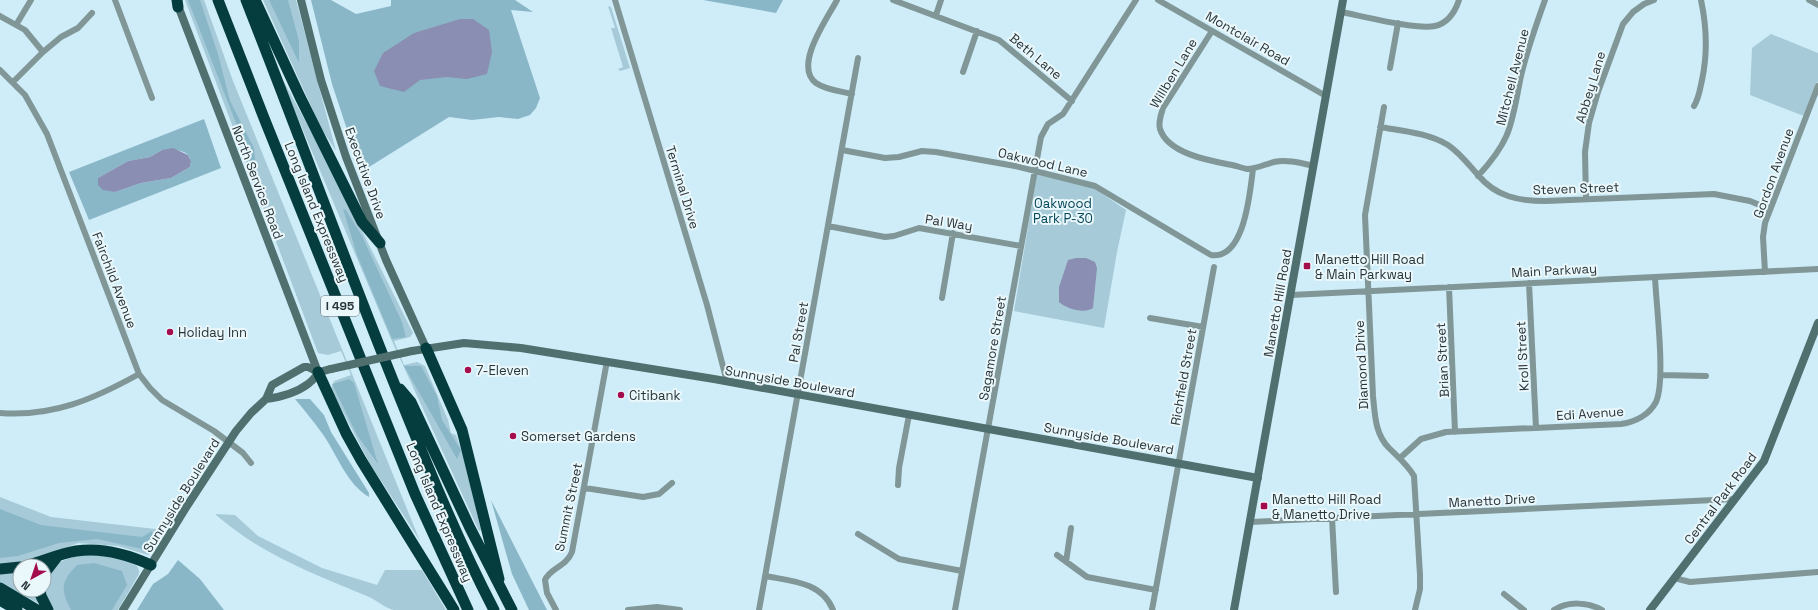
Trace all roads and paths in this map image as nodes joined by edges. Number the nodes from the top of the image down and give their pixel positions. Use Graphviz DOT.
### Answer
graph roads {
  1 [pos="31,0"];
  2 [pos="115,0"];
  3 [pos="218,0"];
  4 [pos="246,0"];
  5 [pos="255,0"];
  6 [pos="301,0"];
  7 [pos="615,0"];
  8 [pos="837,0"];
  9 [pos="893,0"];
  10 [pos="941,0"];
  11 [pos="1136,0"];
  12 [pos="1158,0"];
  13 [pos="1343,0"];
  14 [pos="1459,0"];
  15 [pos="1545,0"];
  16 [pos="1654,0"];
  17 [pos="1701,0"];
  18 [pos="1809,0"];
  19 [pos="177,2"];
  20 [pos="1818,5"];
  21 [pos="1341,12"];
  22 [pos="92,13"];
  23 [pos="936,15"];
  24 [pos="0,16"];
  25 [pos="1398,23"];
  26 [pos="16,25"];
  27 [pos="978,31"];
  28 [pos="1212,31"];
  29 [pos="44,52"];
  30 [pos="858,58"];
  31 [pos="1390,68"];
  32 [pos="0,70"];
  33 [pos="963,72"];
  34 [pos="13,82"];
  35 [pos="1818,86"];
  36 [pos="852,94"];
  37 [pos="1326,96"];
  38 [pos="152,98"];
  39 [pos="1072,101"];
  40 [pos="1694,106"];
  41 [pos="1384,107"];
  42 [pos="1380,128"];
  43 [pos="842,150"];
  44 [pos="1314,166"];
  45 [pos="1254,168"];
  46 [pos="1035,170"];
  47 [pos="1478,176"];
  48 [pos="1586,199"];
  49 [pos="1769,209"];
  50 [pos="828,226"];
  51 [pos="953,233"];
  52 [pos="380,243"];
  53 [pos="1021,246"];
  54 [pos="1214,267"];
  55 [pos="1818,269"];
  56 [pos="1765,272"];
  57 [pos="1655,277"];
  58 [pos="1529,283"];
  59 [pos="1449,286"];
  60 [pos="1368,290"];
  61 [pos="1290,295"];
  62 [pos="942,298"];
  63 [pos="1150,318"];
  64 [pos="1818,323"];
  65 [pos="1203,328"];
  66 [pos="426,348"];
  67 [pos="607,361"];
  68 [pos="318,372"];
  69 [pos="139,374"];
  70 [pos="1661,375"];
  71 [pos="1706,376"];
  72 [pos="393,381"];
  73 [pos="727,382"];
  74 [pos="798,394"];
  75 [pos="266,399"];
  76 [pos="0,413"];
  77 [pos="909,415"];
  78 [pos="1536,428"];
  79 [pos="988,429"];
  80 [pos="1456,432"];
  81 [pos="229,442"];
  82 [pos="1400,458"];
  83 [pos="251,463"];
  84 [pos="1178,463"];
  85 [pos="1258,478"];
  86 [pos="672,483"];
  87 [pos="898,485"];
  88 [pos="584,488"];
  89 [pos="1735,499"];
  90 [pos="1417,514"];
  91 [pos="1332,518"];
  92 [pos="1250,522"];
  93 [pos="1071,528"];
  94 [pos="858,534"];
  95 [pos="1057,555"];
  96 [pos="58,557"];
  97 [pos="52,559"];
  98 [pos="1066,562"];
  99 [pos="52,564"];
  100 [pos="151,565"];
  101 [pos="12,568"];
  102 [pos="0,569"];
  103 [pos="962,571"];
  104 [pos="1817,571"];
  105 [pos="765,576"];
  106 [pos="1674,578"];
  107 [pos="0,588"];
  108 [pos="501,589"];
  109 [pos="1156,590"];
  110 [pos="1336,592"];
  111 [pos="1504,594"];
  112 [pos="42,598"];
  113 [pos="0,600"];
  114 [pos="17,610"];
  115 [pos="38,610"];
  116 [pos="48,610"];
  117 [pos="123,610"];
  118 [pos="454,610"];
  119 [pos="468,610"];
  120 [pos="494,610"];
  121 [pos="512,610"];
  122 [pos="556,610"];
  123 [pos="628,610"];
  124 [pos="680,610"];
  125 [pos="759,610"];
  126 [pos="833,610"];
  127 [pos="956,610"];
  128 [pos="1152,610"];
  129 [pos="1234,610"];
  130 [pos="1415,610"];
  131 [pos="1524,610"];
  132 [pos="1554,610"];
  133 [pos="1602,610"];
  134 [pos="1650,610"];
  1 -- 26 [label="street"];
  2 -- 38 [label="street"];
  3 -- 119 [label="highway, Long Island Expressway / I 495"];
  4 -- 72 [label="highway, Long Island Expressway / I 495"];
  5 -- 52 [label="highway"];
  6 -- 52 [label="main road, Executive Drive"];
  7 -- 73 [label="street, Terminal Drive"];
  8 -- 36 [label="street"];
  9 -- 23 [label="street, Beth Lane"];
  10 -- 23 [label="street"];
  11 -- 39 [label="street, Sagamore Street"];
  12 -- 28 [label="street, Montclair Road"];
  13 -- 21 [label="main road, Manetto Hill Road"];
  14 -- 25 [label="street"];
  15 -- 47 [label="street, Mitchell Avenue"];
  16 -- 48 [label="street, Abbey Lane"];
  17 -- 40 [label="street"];
  18 -- 20 [label="street"];
  19 -- 68 [label="main road, North Service Road"];
  21 -- 25 [label="street"];
  21 -- 37 [label="main road, Manetto Hill Road"];
  22 -- 29 [label="street"];
  23 -- 27 [label="street, Beth Lane"];
  24 -- 26 [label="street"];
  25 -- 31 [label="street"];
  26 -- 29 [label="street"];
  27 -- 33 [label="street"];
  27 -- 39 [label="street, Beth Lane"];
  28 -- 37 [label="street, Montclair Road"];
  28 -- 45 [label="street, Willben Lane"];
  29 -- 34 [label="street"];
  30 -- 36 [label="street, Pal Street"];
  32 -- 34 [label="street, Fairchild Avenue"];
  34 -- 69 [label="street, Fairchild Avenue"];
  35 -- 49 [label="street, Gordon Avenue"];
  36 -- 43 [label="street, Pal Street"];
  37 -- 44 [label="main road, Manetto Hill Road"];
  39 -- 46 [label="street, Sagamore Street"];
  41 -- 42 [label="street, Diamond Drive"];
  42 -- 47 [label="street, Steven Street"];
  42 -- 60 [label="street, Diamond Drive"];
  43 -- 46 [label="street, Oakwood Lane"];
  43 -- 50 [label="street, Pal Street"];
  44 -- 45 [label="street, Willben Lane"];
  44 -- 61 [label="main road, Manetto Hill Road"];
  45 -- 46 [label="street, Oakwood Lane"];
  46 -- 53 [label="street, Sagamore Street"];
  47 -- 48 [label="street, Steven Street"];
  48 -- 49 [label="street, Steven Street"];
  49 -- 56 [label="street, Gordon Avenue"];
  50 -- 51 [label="street, Pal Way"];
  50 -- 74 [label="street, Pal Street"];
  51 -- 53 [label="street, Pal Way"];
  51 -- 62 [label="street"];
  52 -- 66 [label="main road, Executive Drive"];
  53 -- 79 [label="street, Sagamore Street"];
  54 -- 65 [label="street, Richfield Street"];
  55 -- 56 [label="street, Main Parkway"];
  56 -- 57 [label="street, Main Parkway"];
  57 -- 58 [label="street, Main Parkway"];
  57 -- 70 [label="street, Edi Avenue"];
  58 -- 59 [label="street, Main Parkway"];
  58 -- 78 [label="street, Kroll Street"];
  59 -- 60 [label="street, Main Parkway"];
  59 -- 80 [label="street, Brian Street"];
  60 -- 61 [label="street, Main Parkway"];
  60 -- 82 [label="street, Diamond Drive"];
  61 -- 85 [label="main road, Manetto Hill Road"];
  63 -- 65 [label="street"];
  64 -- 89 [label="main road, Central Park Road"];
  65 -- 84 [label="street, Richfield Street"];
  66 -- 67 [label="main road, Sunnyside Boulevard"];
  66 -- 68 [label="main road, Sunnyside Boulevard, bridge"];
  66 -- 108 [label="highway"];
  67 -- 73 [label="main road, Sunnyside Boulevard"];
  67 -- 88 [label="street, Summit Street"];
  68 -- 75 [label="main road"];
  68 -- 75 [label="main road, Sunnyside Boulevard"];
  68 -- 118 [label="highway"];
  69 -- 76 [label="street"];
  69 -- 81 [label="street, Fairchild Avenue"];
  70 -- 71 [label="street"];
  70 -- 78 [label="street, Edi Avenue"];
  72 -- 108 [label="highway"];
  72 -- 120 [label="highway, Long Island Expressway / I 495"];
  73 -- 74 [label="main road, Sunnyside Boulevard"];
  74 -- 77 [label="main road, Sunnyside Boulevard"];
  74 -- 105 [label="street, Pal Street"];
  75 -- 81 [label="main road, Sunnyside Boulevard"];
  77 -- 79 [label="main road, Sunnyside Boulevard"];
  77 -- 87 [label="street"];
  78 -- 80 [label="street, Edi Avenue"];
  79 -- 84 [label="main road, Sunnyside Boulevard"];
  79 -- 103 [label="street, Sagamore Street"];
  80 -- 82 [label="street, Edi Avenue"];
  81 -- 83 [label="street, Fairchild Avenue"];
  81 -- 100 [label="main road, Sunnyside Boulevard"];
  82 -- 90 [label="street, Diamond Drive"];
  84 -- 85 [label="main road, Sunnyside Boulevard"];
  84 -- 109 [label="street, Richfield Street"];
  85 -- 92 [label="main road, Manetto Hill Road"];
  86 -- 88 [label="street"];
  88 -- 122 [label="street, Summit Street"];
  89 -- 90 [label="street, Manetto Drive"];
  89 -- 106 [label="main road, Central Park Road"];
  90 -- 91 [label="street, Manetto Drive"];
  90 -- 130 [label="street, Diamond Drive"];
  91 -- 92 [label="street, Manetto Drive"];
  91 -- 110 [label="street"];
  92 -- 129 [label="main road, Manetto Hill Road"];
  93 -- 98 [label="street"];
  94 -- 103 [label="street"];
  95 -- 98 [label="street"];
  96 -- 97 [label="highway"];
  96 -- 99 [label="highway"];
  96 -- 100 [label="highway"];
  98 -- 109 [label="street"];
  100 -- 117 [label="main road, Sunnyside Boulevard"];
  101 -- 102 [label="highway"];
  103 -- 127 [label="street, Sagamore Street"];
  104 -- 106 [label="street"];
  105 -- 125 [label="street, Pal Street"];
  105 -- 126 [label="street"];
  106 -- 134 [label="main road, Central Park Road"];
  107 -- 115 [label="highway"];
  108 -- 121 [label="highway"];
  109 -- 128 [label="street, Richfield Street"];
  111 -- 131 [label="street"];
  112 -- 116 [label="highway"];
  113 -- 114 [label="highway"];
  123 -- 124 [label="street"];
  132 -- 133 [label="street"];
}
